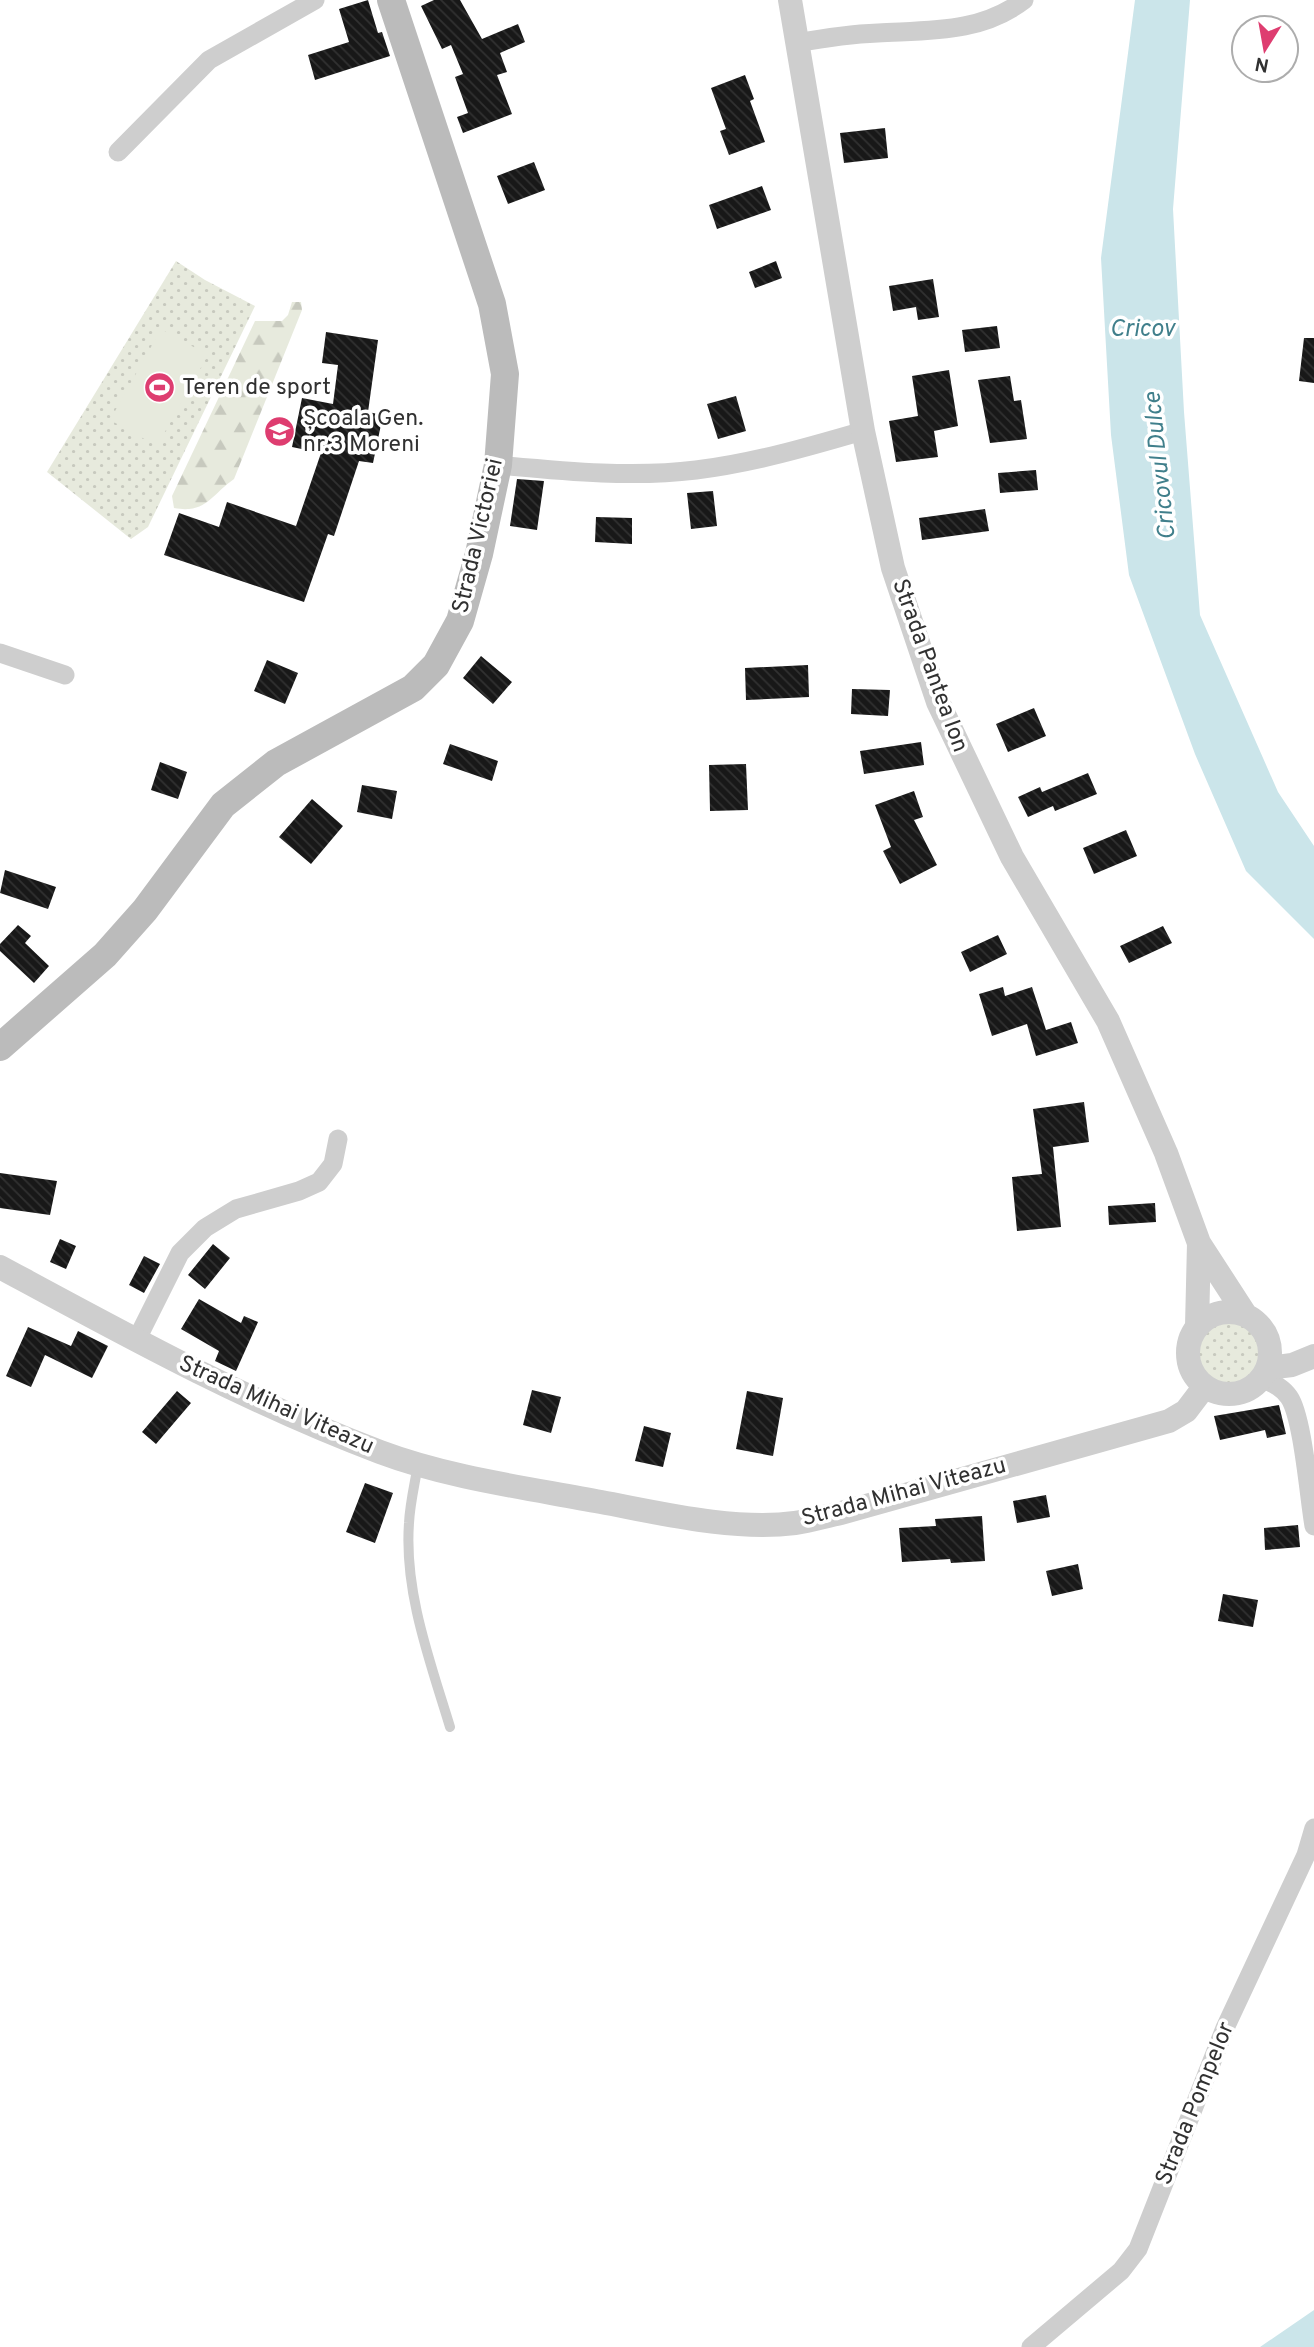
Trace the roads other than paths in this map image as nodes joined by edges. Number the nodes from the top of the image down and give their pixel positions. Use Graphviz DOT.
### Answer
graph roads {
  1 [pos="315,0"];
  2 [pos="391,0"];
  3 [pos="790,0"];
  4 [pos="1024,0"];
  5 [pos="797,43"];
  6 [pos="118,152"];
  7 [pos="863,431"];
  8 [pos="498,465"];
  9 [pos="0,653"];
  10 [pos="65,675"];
  11 [pos="0,1047"];
  12 [pos="338,1139"];
  13 [pos="1199,1243"];
  14 [pos="0,1267"];
  15 [pos="1245,1314"];
  16 [pos="1197,1326"];
  17 [pos="136,1341"];
  18 [pos="1314,1356"];
  19 [pos="1265,1373"];
  20 [pos="1205,1386"];
  21 [pos="418,1464"];
  22 [pos="1314,1526"];
  23 [pos="450,1727"];
  24 [pos="1314,1828"];
  25 [pos="1031,2347"];
  1 -- 6 [label="street"];
  2 -- 8 [label="main road, Strada Victoriei"];
  3 -- 5 [label="street, Strada Pantea Ion"];
  4 -- 5 [label="street"];
  5 -- 7 [label="street, Strada Pantea Ion"];
  7 -- 8 [label="street"];
  7 -- 13 [label="street, Strada Pantea Ion"];
  8 -- 11 [label="main road, Strada Victoriei"];
  9 -- 10 [label="street"];
  12 -- 17 [label="street"];
  13 -- 15 [label="street, Strada Pantea Ion"];
  13 -- 16 [label="street, Strada Pantea Ion"];
  14 -- 17 [label="street, Strada Mihai Viteazu"];
  15 -- 16 [label="street"];
  15 -- 19 [label="street"];
  16 -- 20 [label="street"];
  17 -- 21 [label="street, Strada Mihai Viteazu"];
  18 -- 19 [label="street"];
  19 -- 20 [label="street"];
  19 -- 22 [label="street"];
  20 -- 21 [label="street, Strada Mihai Viteazu"];
  21 -- 23 [label="lane"];
  24 -- 25 [label="street, Strada Pompelor"];
}
